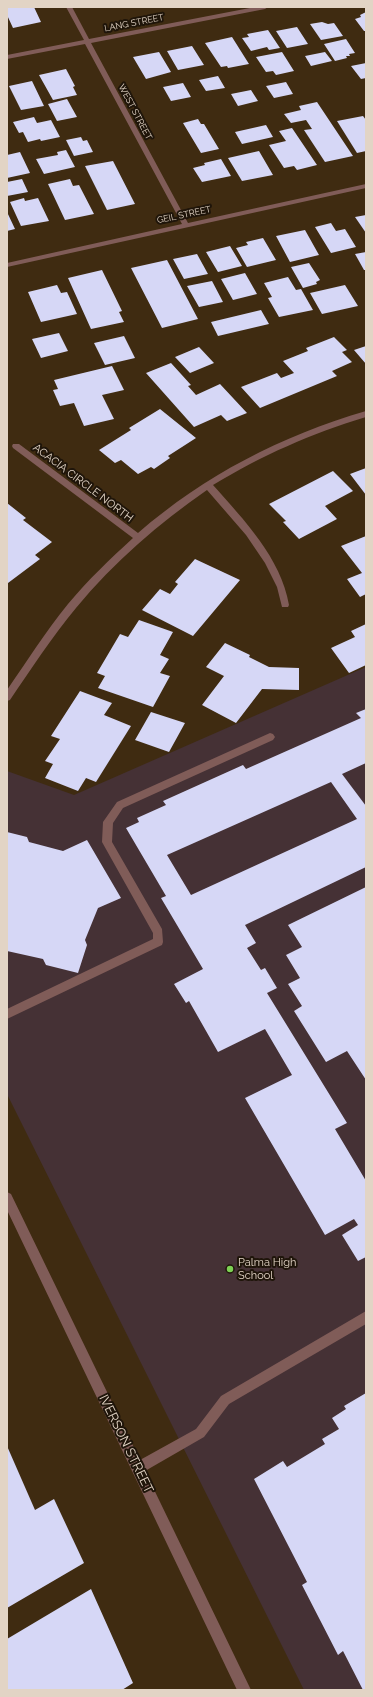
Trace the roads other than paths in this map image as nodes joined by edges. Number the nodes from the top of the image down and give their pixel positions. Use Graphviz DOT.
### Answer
graph roads {
  1 [pos="68,7"];
  2 [pos="265,7"];
  3 [pos="87,41"];
  4 [pos="7,57"];
  5 [pos="366,186"];
  6 [pos="186,225"];
  7 [pos="7,265"];
  8 [pos="366,414"];
  9 [pos="16,446"];
  10 [pos="207,484"];
  11 [pos="138,537"];
  12 [pos="285,605"];
  13 [pos="7,697"];
  14 [pos="270,737"];
  15 [pos="7,1014"];
  16 [pos="7,1198"];
  17 [pos="366,1317"];
  18 [pos="137,1468"];
  19 [pos="244,1690"];
  1 -- 3 [label="street, WEST STREET"];
  2 -- 3 [label="street, LANG STREET"];
  3 -- 4 [label="street, LANG STREET"];
  3 -- 6 [label="street, WEST STREET"];
  5 -- 6 [label="street, GEIL STREET"];
  6 -- 7 [label="street, GEIL STREET"];
  8 -- 10 [label="street"];
  9 -- 11 [label="street, ACACIA CIRCLE NORTH"];
  10 -- 11 [label="street"];
  10 -- 12 [label="street"];
  11 -- 13 [label="street"];
  14 -- 15 [label="street"];
  16 -- 18 [label="street, IVERSON STREET"];
  17 -- 18 [label="street"];
  18 -- 19 [label="street, IVERSON STREET"];
}
